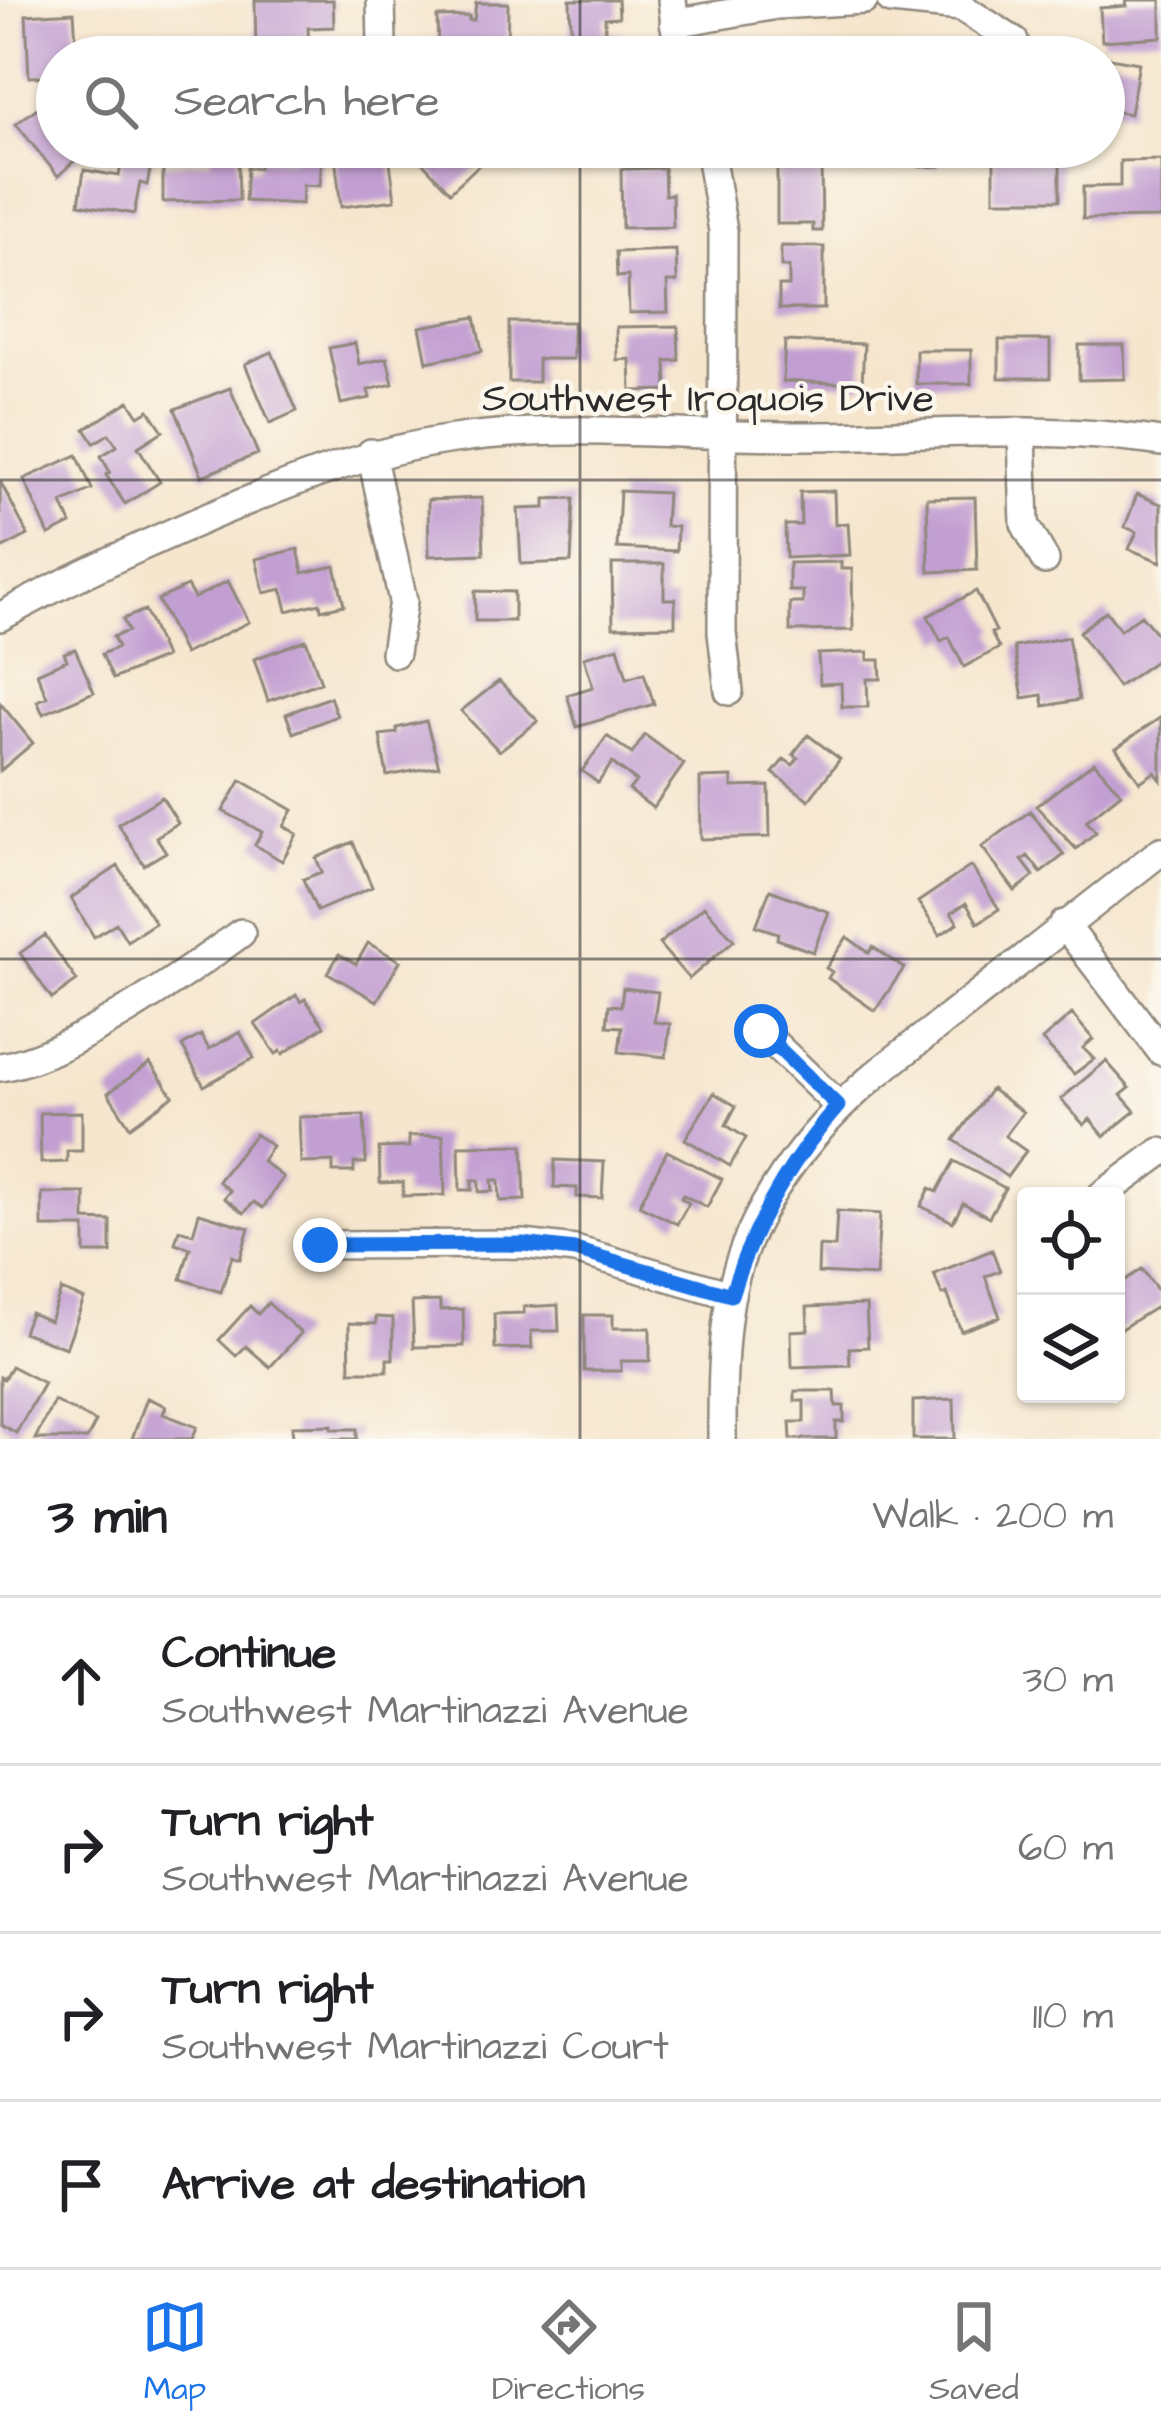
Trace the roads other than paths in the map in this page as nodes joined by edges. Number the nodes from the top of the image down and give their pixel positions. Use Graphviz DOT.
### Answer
graph roads {
  1 [pos="381,0"];
  2 [pos="864,0"];
  3 [pos="892,0"];
  4 [pos="673,12"];
  5 [pos="382,36"];
  6 [pos="1006,36"];
  7 [pos="712,168"];
  8 [pos="1022,434"];
  9 [pos="722,437"];
  10 [pos="1161,442"];
  11 [pos="371,453"];
  12 [pos="1045,560"];
  13 [pos="0,617"];
  14 [pos="394,653"];
  15 [pos="729,691"];
  16 [pos="1161,851"];
  17 [pos="1064,924"];
  18 [pos="241,933"];
  19 [pos="761,1031"];
  20 [pos="1161,1052"];
  21 [pos="0,1067"];
  22 [pos="838,1106"];
  23 [pos="1161,1152"];
  24 [pos="1113,1187"];
  25 [pos="320,1245"];
  26 [pos="731,1295"];
  27 [pos="722,1439"];
  1 -- 5 [label="street"];
  2 -- 4 [label="street"];
  3 -- 6 [label="street"];
  7 -- 9 [label="street"];
  8 -- 9 [label="street, Southwest Iroquois Drive"];
  8 -- 10 [label="street, Southwest Iroquois Drive"];
  8 -- 12 [label="street"];
  9 -- 11 [label="street, Southwest Iroquois Drive"];
  9 -- 15 [label="street"];
  11 -- 13 [label="street, Southwest Iroquois Drive"];
  11 -- 14 [label="street"];
  16 -- 17 [label="street"];
  17 -- 20 [label="street"];
  17 -- 22 [label="street"];
  18 -- 21 [label="street"];
  19 -- 22 [label="street"];
  22 -- 26 [label="street"];
  23 -- 24 [label="street"];
  25 -- 26 [label="street"];
  26 -- 27 [label="street"];
}
